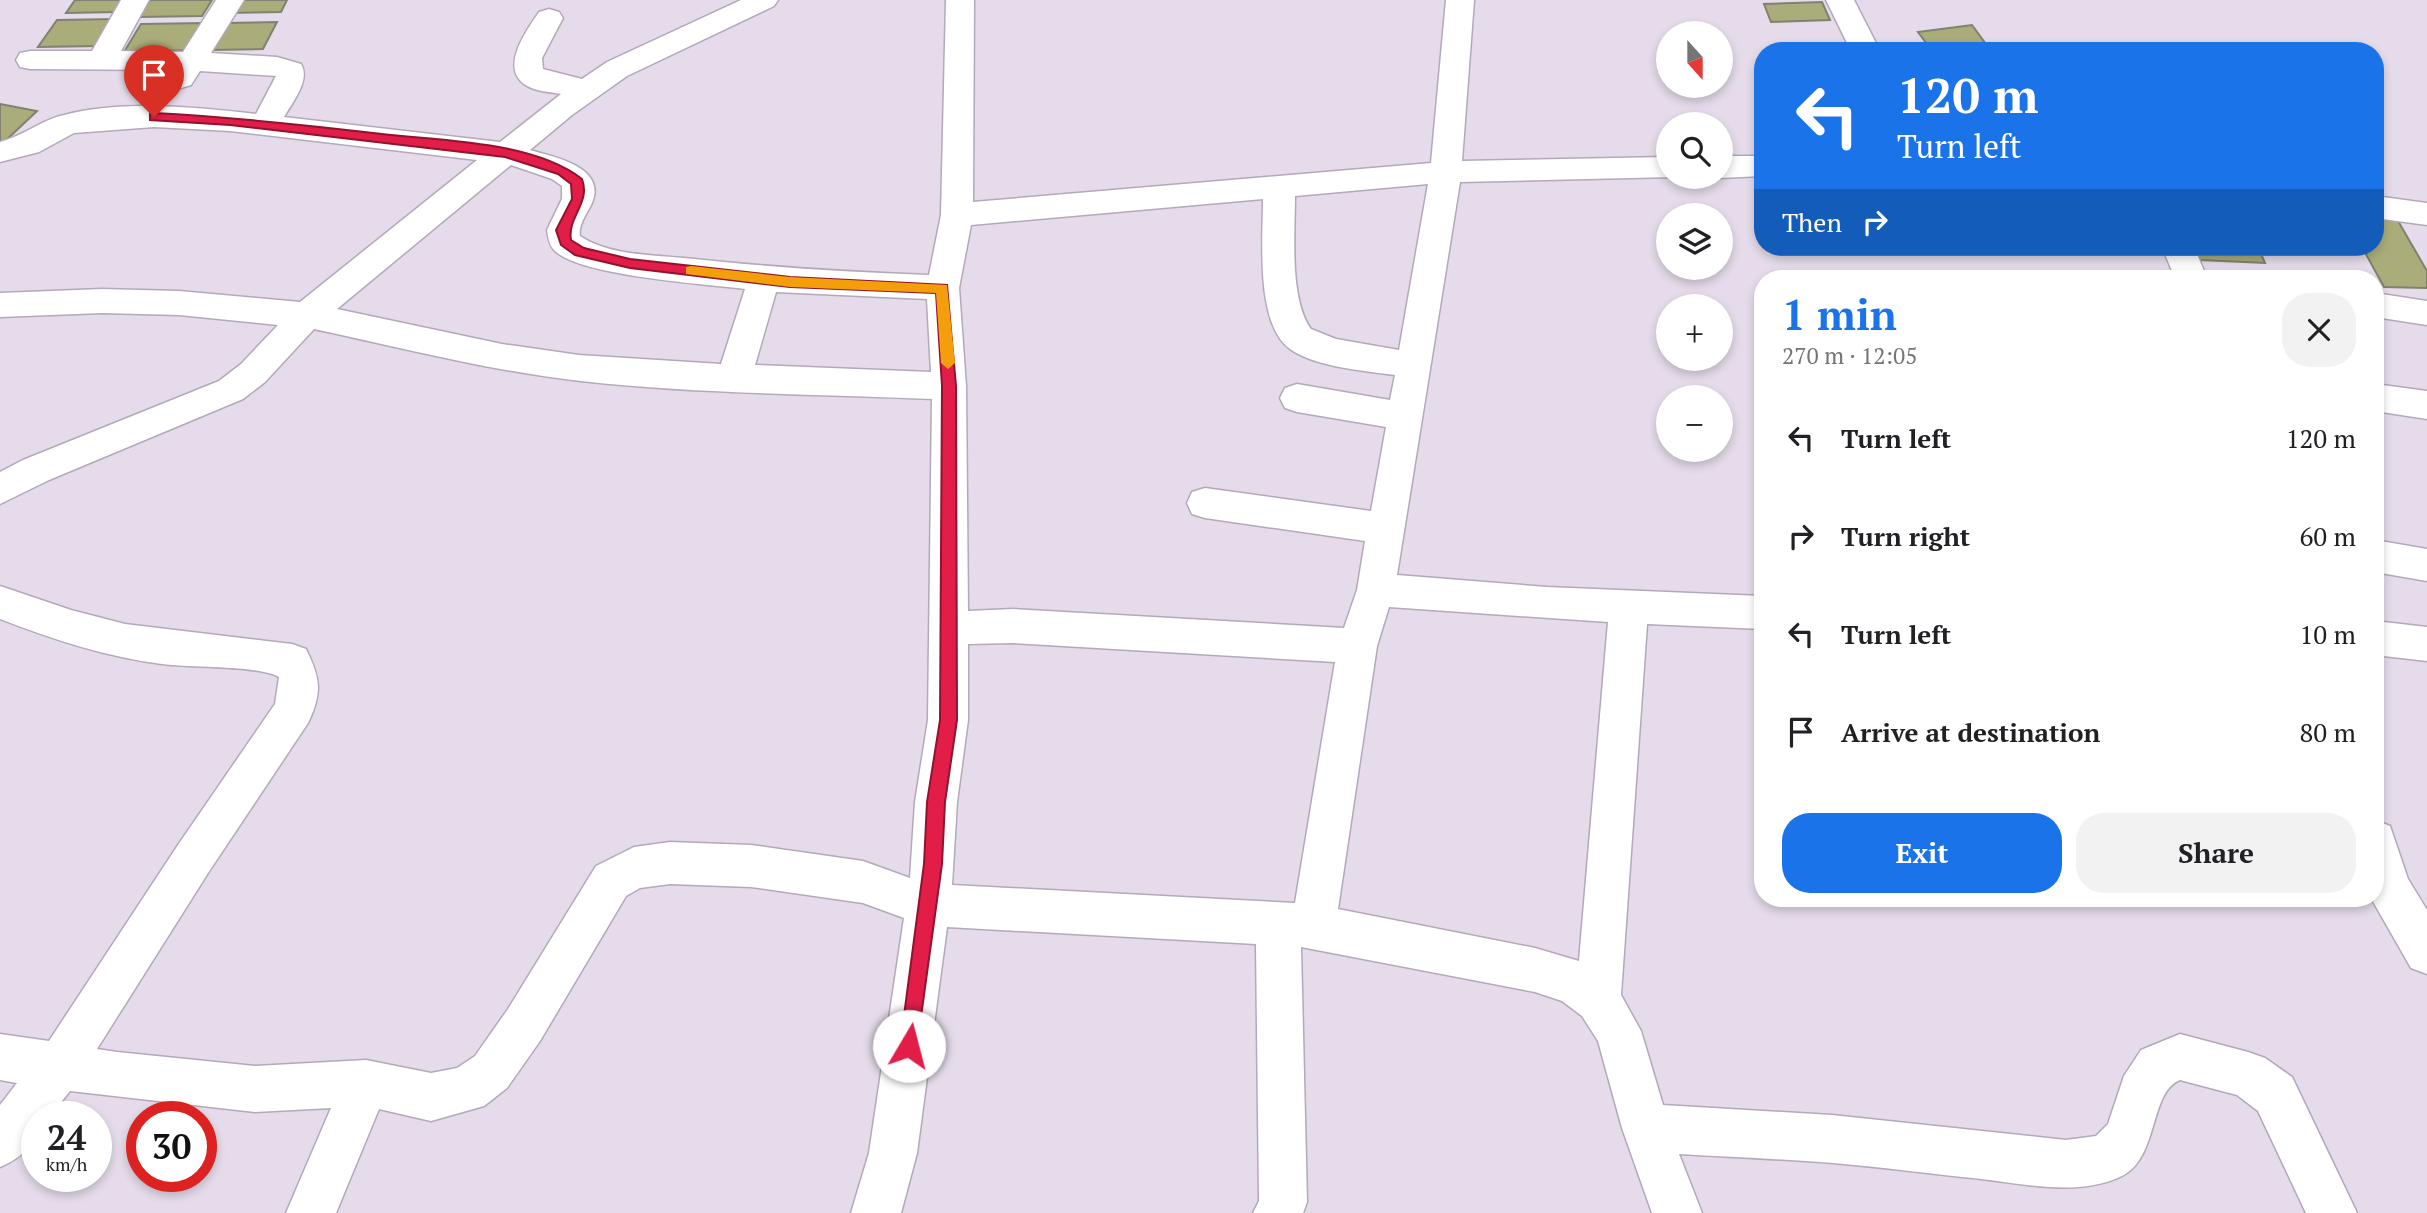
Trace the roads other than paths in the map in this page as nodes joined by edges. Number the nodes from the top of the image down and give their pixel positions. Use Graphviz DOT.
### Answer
graph roads {
  1 [pos="135,0"];
  2 [pos="230,0"];
  3 [pos="764,0"];
  4 [pos="960,0"];
  5 [pos="1460,0"];
  6 [pos="1840,0"];
  7 [pos="550,18"];
  8 [pos="1861,42"];
  9 [pos="30,60"];
  10 [pos="100,62"];
  11 [pos="193,62"];
  12 [pos="587,90"];
  13 [pos="154,117"];
  14 [pos="264,126"];
  15 [pos="0,152"];
  16 [pos="506,153"];
  17 [pos="1754,166"];
  18 [pos="1733,167"];
  19 [pos="1656,168"];
  20 [pos="1446,172"];
  21 [pos="1279,186"];
  22 [pos="2384,208"];
  23 [pos="2427,214"];
  24 [pos="957,215"];
  25 [pos="765,279"];
  26 [pos="943,288"];
  27 [pos="0,305"];
  28 [pos="2384,306"];
  29 [pos="2427,313"];
  30 [pos="307,315"];
  31 [pos="1414,365"];
  32 [pos="734,378"];
  33 [pos="949,386"];
  34 [pos="1297,398"];
  35 [pos="2384,399"];
  36 [pos="2427,405"];
  37 [pos="1405,416"];
  38 [pos="0,489"];
  39 [pos="1205,503"];
  40 [pos="1387,529"];
  41 [pos="2384,558"];
  42 [pos="2427,565"];
  43 [pos="1376,590"];
  44 [pos="0,602"];
  45 [pos="1629,606"];
  46 [pos="1754,612"];
  47 [pos="948,628"];
  48 [pos="2384,639"];
  49 [pos="2427,644"];
  50 [pos="1357,646"];
  51 [pos="2384,891"];
  52 [pos="927,905"];
  53 [pos="1295,925"];
  54 [pos="2427,952"];
  55 [pos="1598,1000"];
  56 [pos="0,1057"];
  57 [pos="59,1067"];
  58 [pos="366,1083"];
  59 [pos="1646,1128"];
  60 [pos="0,1143"];
  61 [pos="310,1213"];
  62 [pos="876,1213"];
  63 [pos="1278,1213"];
  64 [pos="1677,1213"];
  65 [pos="2332,1213"];
  1 -- 10 [label="street"];
  2 -- 11 [label="street"];
  3 -- 12 [label="street"];
  4 -- 24 [label="street"];
  5 -- 20 [label="street"];
  6 -- 8 [label="street"];
  7 -- 12 [label="street"];
  9 -- 10 [label="street"];
  10 -- 11 [label="street"];
  11 -- 13 [label="street"];
  11 -- 14 [label="street"];
  12 -- 16 [label="street"];
  13 -- 14 [label="street"];
  13 -- 15 [label="street"];
  14 -- 16 [label="street"];
  16 -- 25 [label="street"];
  16 -- 30 [label="street"];
  17 -- 18 [label="street"];
  19 -- 20 [label="street"];
  20 -- 21 [label="street"];
  20 -- 31 [label="street"];
  21 -- 24 [label="street"];
  21 -- 31 [label="street"];
  22 -- 23 [label="street"];
  24 -- 26 [label="street"];
  25 -- 26 [label="street"];
  25 -- 32 [label="street"];
  26 -- 33 [label="street"];
  27 -- 30 [label="street"];
  28 -- 29 [label="street"];
  30 -- 32 [label="street"];
  30 -- 38 [label="street"];
  31 -- 37 [label="street"];
  32 -- 33 [label="street"];
  33 -- 47 [label="street"];
  34 -- 37 [label="street"];
  35 -- 36 [label="street"];
  37 -- 40 [label="street"];
  39 -- 40 [label="street"];
  40 -- 43 [label="street"];
  41 -- 42 [label="street"];
  43 -- 45 [label="street"];
  43 -- 50 [label="street"];
  44 -- 57 [label="street"];
  45 -- 46 [label="street"];
  45 -- 55 [label="street"];
  47 -- 50 [label="street"];
  47 -- 52 [label="street"];
  48 -- 49 [label="street"];
  50 -- 53 [label="street"];
  51 -- 54 [label="street"];
  52 -- 53 [label="street"];
  52 -- 58 [label="street"];
  52 -- 62 [label="street"];
  53 -- 55 [label="street"];
  53 -- 63 [label="street"];
  55 -- 59 [label="street"];
  56 -- 57 [label="street"];
  57 -- 58 [label="street"];
  57 -- 60 [label="street"];
  58 -- 61 [label="street"];
  59 -- 64 [label="street"];
  59 -- 65 [label="street"];
}
